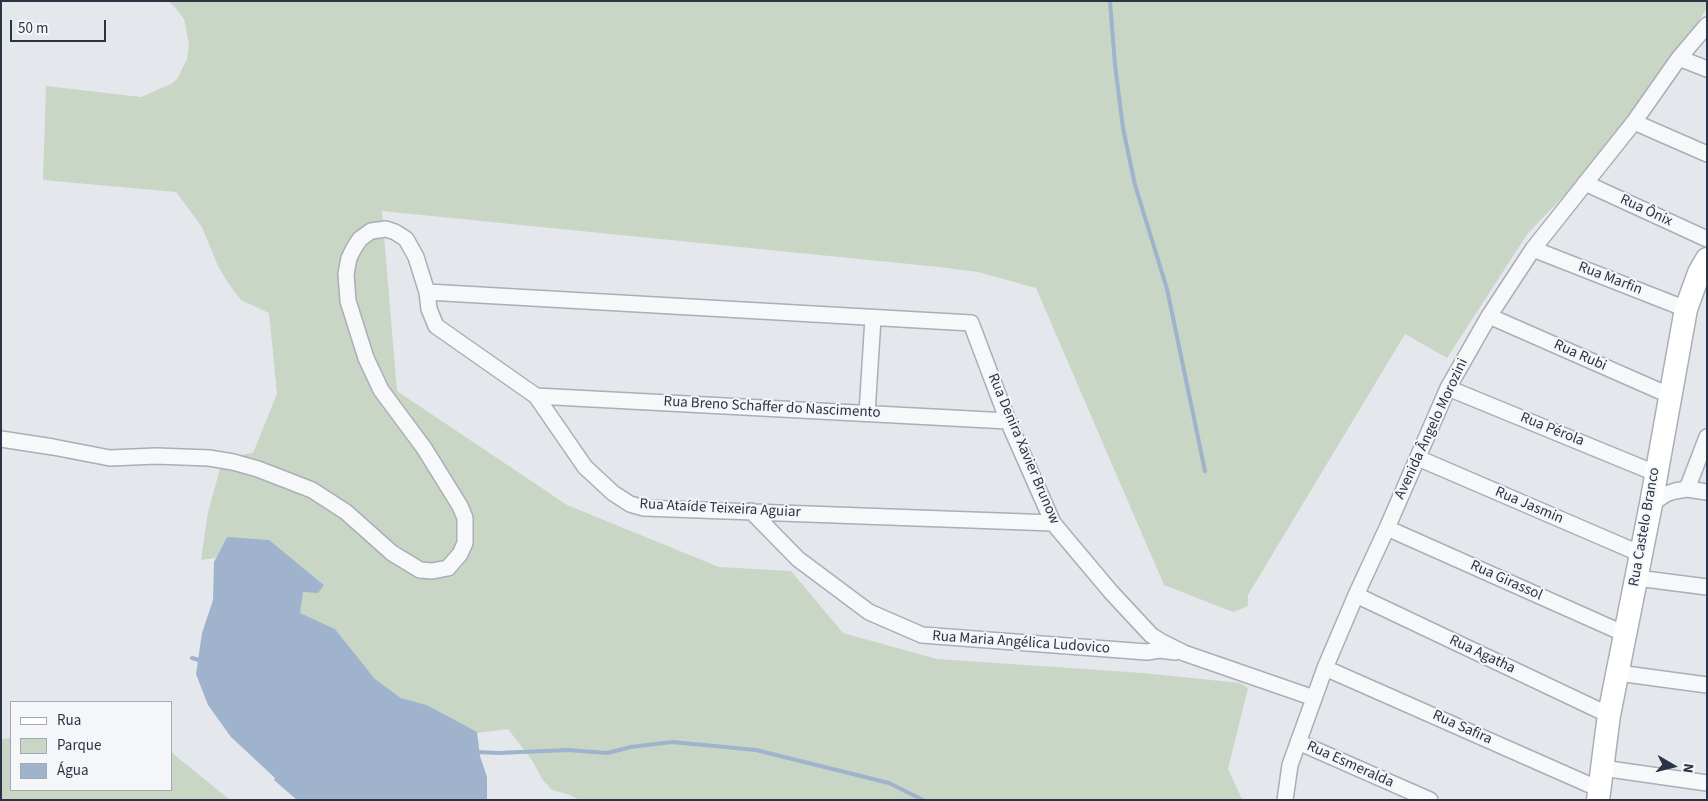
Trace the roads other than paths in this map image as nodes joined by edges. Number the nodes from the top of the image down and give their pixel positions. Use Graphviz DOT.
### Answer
graph roads {
  1 [pos="1707,25"];
  2 [pos="1679,58"];
  3 [pos="1707,70"];
  4 [pos="1634,122"];
  5 [pos="1707,154"];
  6 [pos="1585,183"];
  7 [pos="1707,239"];
  8 [pos="1533,249"];
  9 [pos="1707,259"];
  10 [pos="427,292"];
  11 [pos="1686,309"];
  12 [pos="1489,316"];
  13 [pos="873,318"];
  14 [pos="1448,388"];
  15 [pos="536,396"];
  16 [pos="1671,396"];
  17 [pos="867,413"];
  18 [pos="1008,421"];
  19 [pos="1707,437"];
  20 [pos="1,439"];
  21 [pos="1418,458"];
  22 [pos="1655,473"];
  23 [pos="1687,489"];
  24 [pos="1707,492"];
  25 [pos="1650,504"];
  26 [pos="751,511"];
  27 [pos="1053,523"];
  28 [pos="1387,528"];
  29 [pos="1641,554"];
  30 [pos="1636,578"];
  31 [pos="1707,587"];
  32 [pos="1356,595"];
  33 [pos="1625,634"];
  34 [pos="1184,654"];
  35 [pos="1324,668"];
  36 [pos="1618,673"];
  37 [pos="1707,685"];
  38 [pos="1314,698"];
  39 [pos="1609,716"];
  40 [pos="1298,742"];
  41 [pos="1707,783"];
  42 [pos="1600,785"];
  43 [pos="1285,800"];
  44 [pos="1430,800"];
  1 -- 2 [label="street, Avenida Ângelo Morozini"];
  2 -- 3 [label="street"];
  2 -- 4 [label="street, Avenida Ângelo Morozini"];
  4 -- 5 [label="street"];
  4 -- 6 [label="street, Avenida Ângelo Morozini"];
  6 -- 7 [label="street, Rua Ônix"];
  6 -- 8 [label="street, Avenida Ângelo Morozini"];
  8 -- 11 [label="street, Rua Marfin"];
  8 -- 12 [label="street, Avenida Ângelo Morozini"];
  9 -- 11 [label="street, Rua Castelo Branco"];
  10 -- 13 [label="street"];
  10 -- 15 [label="street, Rua Ataíde Teixeira Aguiar"];
  10 -- 20 [label="street, Rua Ataíde Teixeira Aguiar"];
  11 -- 16 [label="street, Rua Castelo Branco"];
  12 -- 14 [label="street, Avenida Ângelo Morozini"];
  12 -- 16 [label="street, Rua Rubi"];
  13 -- 17 [label="street"];
  13 -- 18 [label="street, Rua Denira Xavier Brunow"];
  14 -- 21 [label="street, Avenida Ângelo Morozini"];
  14 -- 22 [label="street, Rua Pérola"];
  15 -- 17 [label="street, Rua Breno Schaffer do Nascimento"];
  15 -- 26 [label="street, Rua Ataíde Teixeira Aguiar"];
  16 -- 22 [label="street, Rua Castelo Branco"];
  17 -- 18 [label="street, Rua Breno Schaffer do Nascimento"];
  18 -- 27 [label="street, Rua Denira Xavier Brunow"];
  19 -- 23 [label="street"];
  21 -- 28 [label="street, Avenida Ângelo Morozini"];
  21 -- 29 [label="street, Rua Jasmin"];
  22 -- 25 [label="street, Rua Castelo Branco"];
  23 -- 24 [label="street"];
  23 -- 25 [label="street"];
  25 -- 29 [label="street, Rua Castelo Branco"];
  26 -- 27 [label="street, Rua Ataíde Teixeira Aguiar"];
  26 -- 34 [label="street, Rua Maria Angélica Ludovico"];
  27 -- 34 [label="street, Rua Denira Xavier Brunow"];
  28 -- 32 [label="street, Avenida Ângelo Morozini"];
  28 -- 33 [label="street, Rua Girassol"];
  29 -- 30 [label="street, Rua Castelo Branco"];
  30 -- 31 [label="street"];
  30 -- 33 [label="street, Rua Castelo Branco"];
  32 -- 35 [label="street, Avenida Ângelo Morozini"];
  32 -- 39 [label="street, Rua Agatha"];
  33 -- 36 [label="street, Rua Castelo Branco"];
  34 -- 38 [label="street, Rua Denira Xavier Brunow"];
  35 -- 38 [label="street, Avenida Ângelo Morozini"];
  35 -- 42 [label="street, Rua Safira"];
  36 -- 37 [label="street"];
  36 -- 39 [label="street, Rua Castelo Branco"];
  38 -- 40 [label="street, Avenida Ângelo Morozini"];
  39 -- 42 [label="street, Rua Castelo Branco"];
  40 -- 43 [label="street, Avenida Ângelo Morozini"];
  40 -- 44 [label="street, Rua Esmeralda"];
  41 -- 42 [label="street, Rua Safira"];
}
